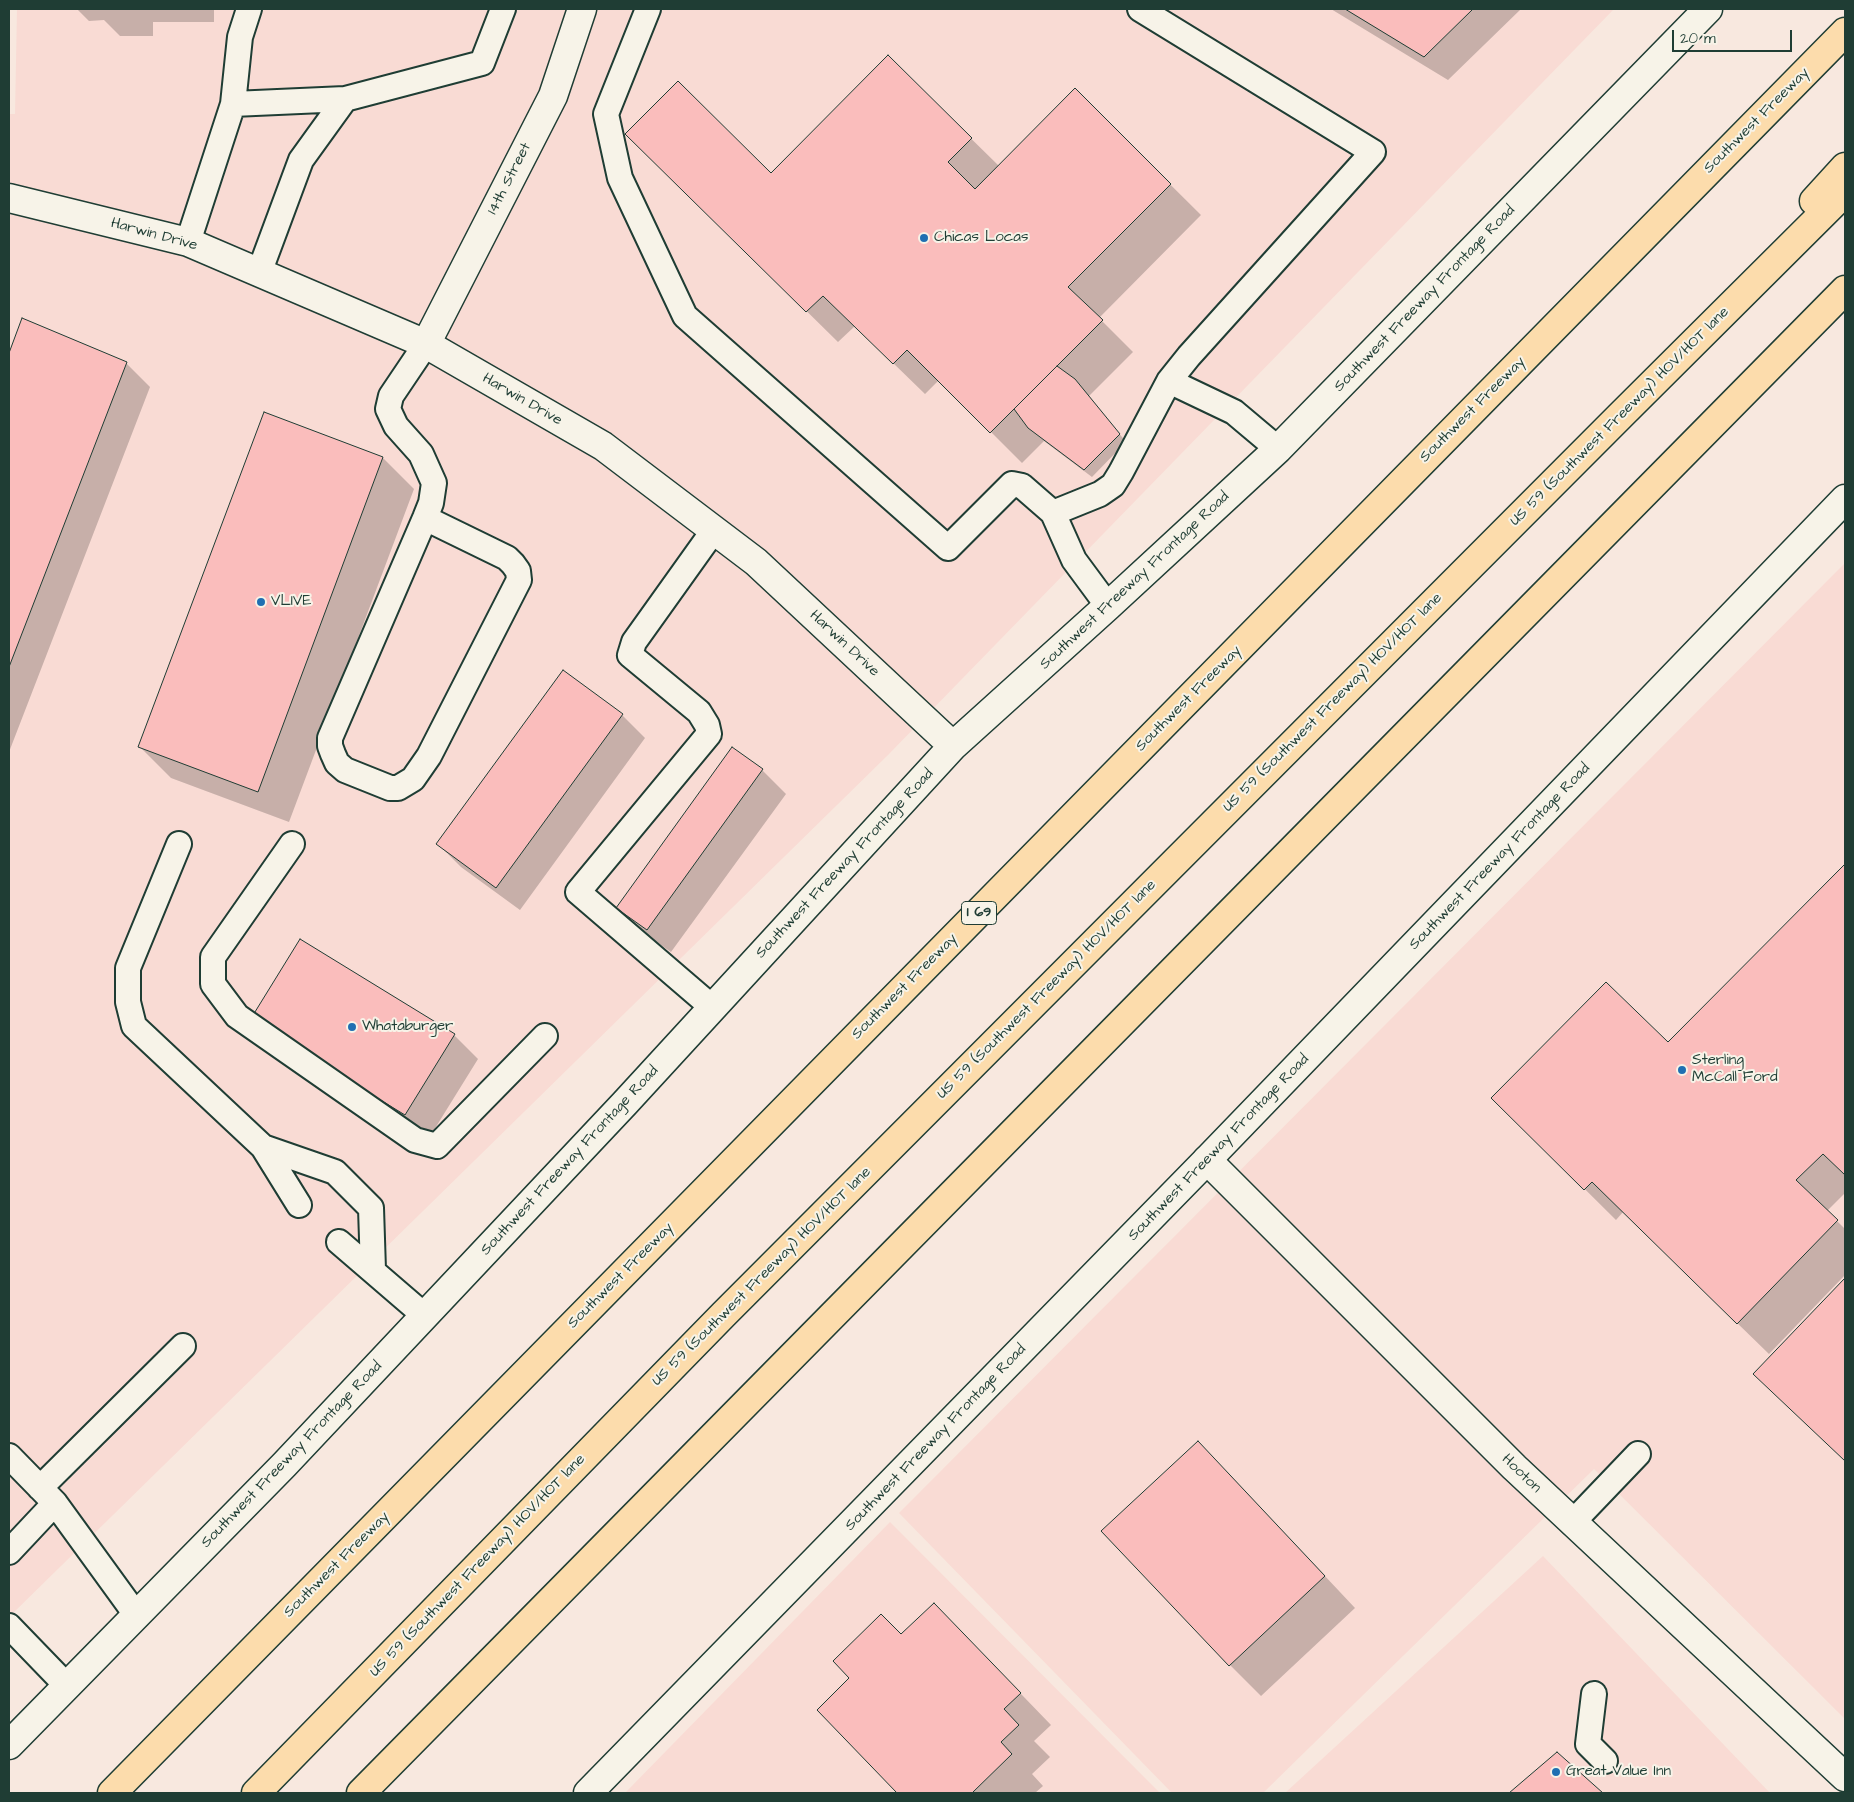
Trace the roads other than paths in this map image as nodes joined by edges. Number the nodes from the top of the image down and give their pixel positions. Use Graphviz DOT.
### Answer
graph roads {
  1 [pos="249,9"];
  2 [pos="503,9"];
  3 [pos="582,9"];
  4 [pos="648,9"];
  5 [pos="1140,9"];
  6 [pos="1708,9"];
  7 [pos="1845,32"];
  8 [pos="345,99"];
  9 [pos="233,104"];
  10 [pos="1845,167"];
  11 [pos="1845,192"];
  12 [pos="9,198"];
  13 [pos="188,242"];
  14 [pos="259,273"];
  15 [pos="1845,290"];
  16 [pos="426,344"];
  17 [pos="1169,381"];
  18 [pos="1620,416"];
  19 [pos="1278,449"];
  20 [pos="1845,499"];
  21 [pos="1053,513"];
  22 [pos="425,518"];
  23 [pos="714,530"];
  24 [pos="1108,606"];
  25 [pos="953,746"];
  26 [pos="179,844"];
  27 [pos="292,844"];
  28 [pos="713,1008"];
  29 [pos="545,1036"];
  30 [pos="263,1147"];
  31 [pos="1207,1160"];
  32 [pos="299,1205"];
  33 [pos="339,1242"];
  34 [pos="373,1270"];
  35 [pos="425,1316"];
  36 [pos="183,1346"];
  37 [pos="1638,1454"];
  38 [pos="9,1456"];
  39 [pos="47,1495"];
  40 [pos="1572,1523"];
  41 [pos="9,1552"];
  42 [pos="136,1616"];
  43 [pos="9,1626"];
  44 [pos="67,1686"];
  45 [pos="1594,1694"];
  46 [pos="9,1745"];
  47 [pos="1605,1761"];
  48 [pos="1845,1777"];
  49 [pos="112,1793"];
  50 [pos="256,1793"];
  51 [pos="361,1793"];
  52 [pos="588,1793"];
  1 -- 9 [label="lane"];
  2 -- 8 [label="lane"];
  3 -- 16 [label="main road, 14th Street"];
  4 -- 21 [label="lane"];
  5 -- 17 [label="lane"];
  6 -- 19 [label="main road, Southwest Freeway Frontage Road"];
  7 -- 49 [label="highway, Southwest Freeway / I 69"];
  8 -- 9 [label="lane"];
  8 -- 14 [label="lane"];
  9 -- 13 [label="lane"];
  10 -- 18 [label="highway"];
  11 -- 18 [label="highway, US 59 (Southwest Freeway) HOV/HOT lane"];
  12 -- 13 [label="main road, Harwin Drive"];
  13 -- 14 [label="main road, Harwin Drive"];
  14 -- 16 [label="main road, Harwin Drive"];
  15 -- 51 [label="highway"];
  16 -- 22 [label="lane"];
  16 -- 23 [label="main road, Harwin Drive"];
  17 -- 19 [label="lane"];
  17 -- 21 [label="lane"];
  18 -- 50 [label="highway, US 59 (Southwest Freeway) HOV/HOT lane"];
  19 -- 24 [label="main road, Southwest Freeway Frontage Road"];
  20 -- 31 [label="main road, Southwest Freeway Frontage Road"];
  21 -- 24 [label="lane"];
  22 -- 22 [label="lane"];
  23 -- 25 [label="main road, Harwin Drive"];
  23 -- 28 [label="lane"];
  24 -- 25 [label="main road, Southwest Freeway Frontage Road"];
  25 -- 28 [label="main road, Southwest Freeway Frontage Road"];
  26 -- 30 [label="lane"];
  27 -- 29 [label="lane"];
  28 -- 35 [label="main road, Southwest Freeway Frontage Road"];
  30 -- 32 [label="lane"];
  30 -- 34 [label="lane"];
  31 -- 40 [label="main road, Hooton"];
  31 -- 52 [label="main road, Southwest Freeway Frontage Road"];
  33 -- 34 [label="lane"];
  34 -- 35 [label="lane"];
  35 -- 42 [label="main road, Southwest Freeway Frontage Road"];
  36 -- 39 [label="lane"];
  37 -- 40 [label="lane"];
  38 -- 39 [label="lane"];
  39 -- 41 [label="lane"];
  39 -- 42 [label="lane"];
  40 -- 48 [label="main road, Hooton"];
  42 -- 44 [label="main road, Southwest Freeway Frontage Road"];
  43 -- 44 [label="lane"];
  44 -- 46 [label="main road, Southwest Freeway Frontage Road"];
  45 -- 47 [label="lane"];
}
